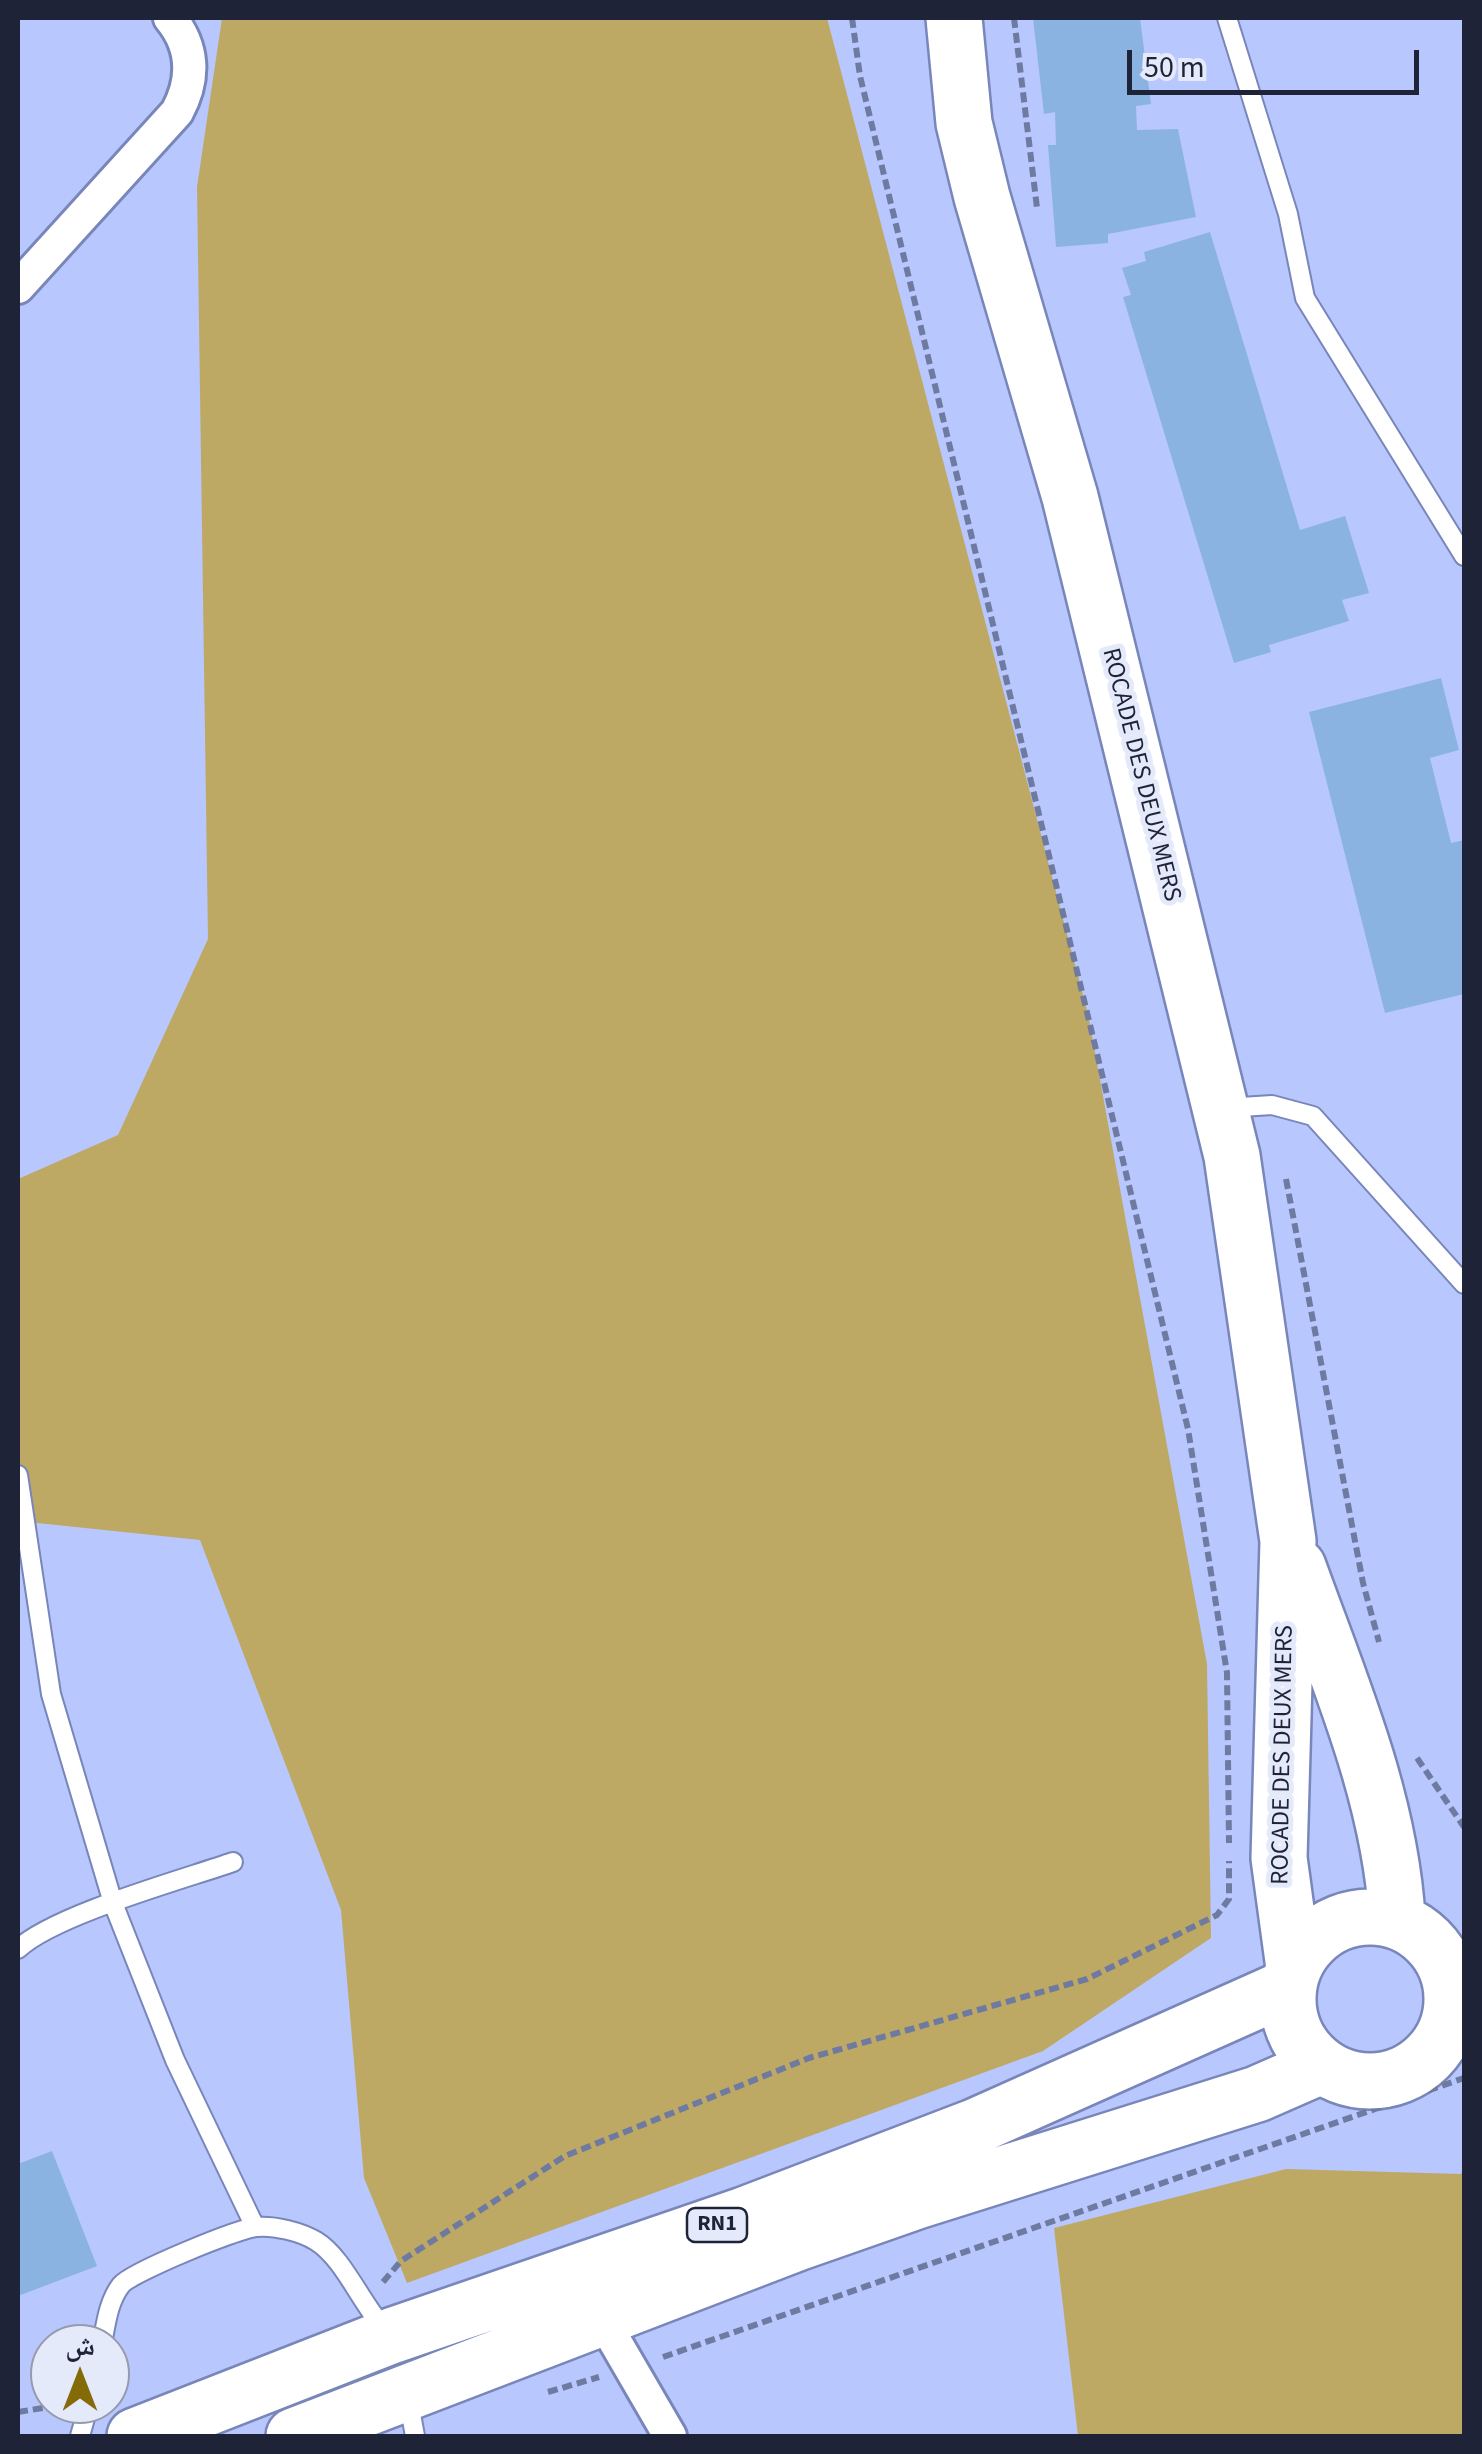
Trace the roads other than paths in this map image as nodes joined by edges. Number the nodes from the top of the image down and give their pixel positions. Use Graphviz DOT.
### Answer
graph roads {
  1 [pos="170,18"];
  2 [pos="954,18"];
  3 [pos="1227,18"];
  4 [pos="18,286"];
  5 [pos="1464,556"];
  6 [pos="1246,1106"];
  7 [pos="1464,1284"];
  8 [pos="18,1474"];
  9 [pos="1288,1541"];
  10 [pos="233,1862"];
  11 [pos="113,1903"];
  12 [pos="1427,1921"];
  13 [pos="18,1950"];
  14 [pos="1291,1977"];
  15 [pos="1458,2010"];
  16 [pos="1320,2066"];
  17 [pos="255,2227"];
  18 [pos="602,2319"];
  19 [pos="377,2321"];
  20 [pos="106,2324"];
  21 [pos="411,2415"];
  22 [pos="135,2436"];
  23 [pos="294,2436"];
  24 [pos="670,2436"];
  1 -- 4 [label="street"];
  2 -- 6 [label="highway, ROCADE DES DEUX MERS"];
  3 -- 5 [label="lane"];
  6 -- 7 [label="lane"];
  6 -- 9 [label="highway, ROCADE DES DEUX MERS"];
  8 -- 11 [label="lane"];
  9 -- 12 [label="highway, ROCADE DES DEUX MERS"];
  9 -- 14 [label="highway, ROCADE DES DEUX MERS"];
  10 -- 11 [label="lane"];
  11 -- 13 [label="lane"];
  11 -- 17 [label="lane"];
  12 -- 14 [label="highway, RN1"];
  12 -- 15 [label="highway"];
  14 -- 16 [label="highway"];
  14 -- 19 [label="highway, RN1"];
  15 -- 16 [label="highway"];
  16 -- 18 [label="highway, RN1"];
  17 -- 19 [label="lane"];
  17 -- 20 [label="lane"];
  18 -- 21 [label="highway, RN1"];
  18 -- 24 [label="street"];
  19 -- 22 [label="highway, RN1"];
  21 -- 23 [label="highway, RN1"];
}
